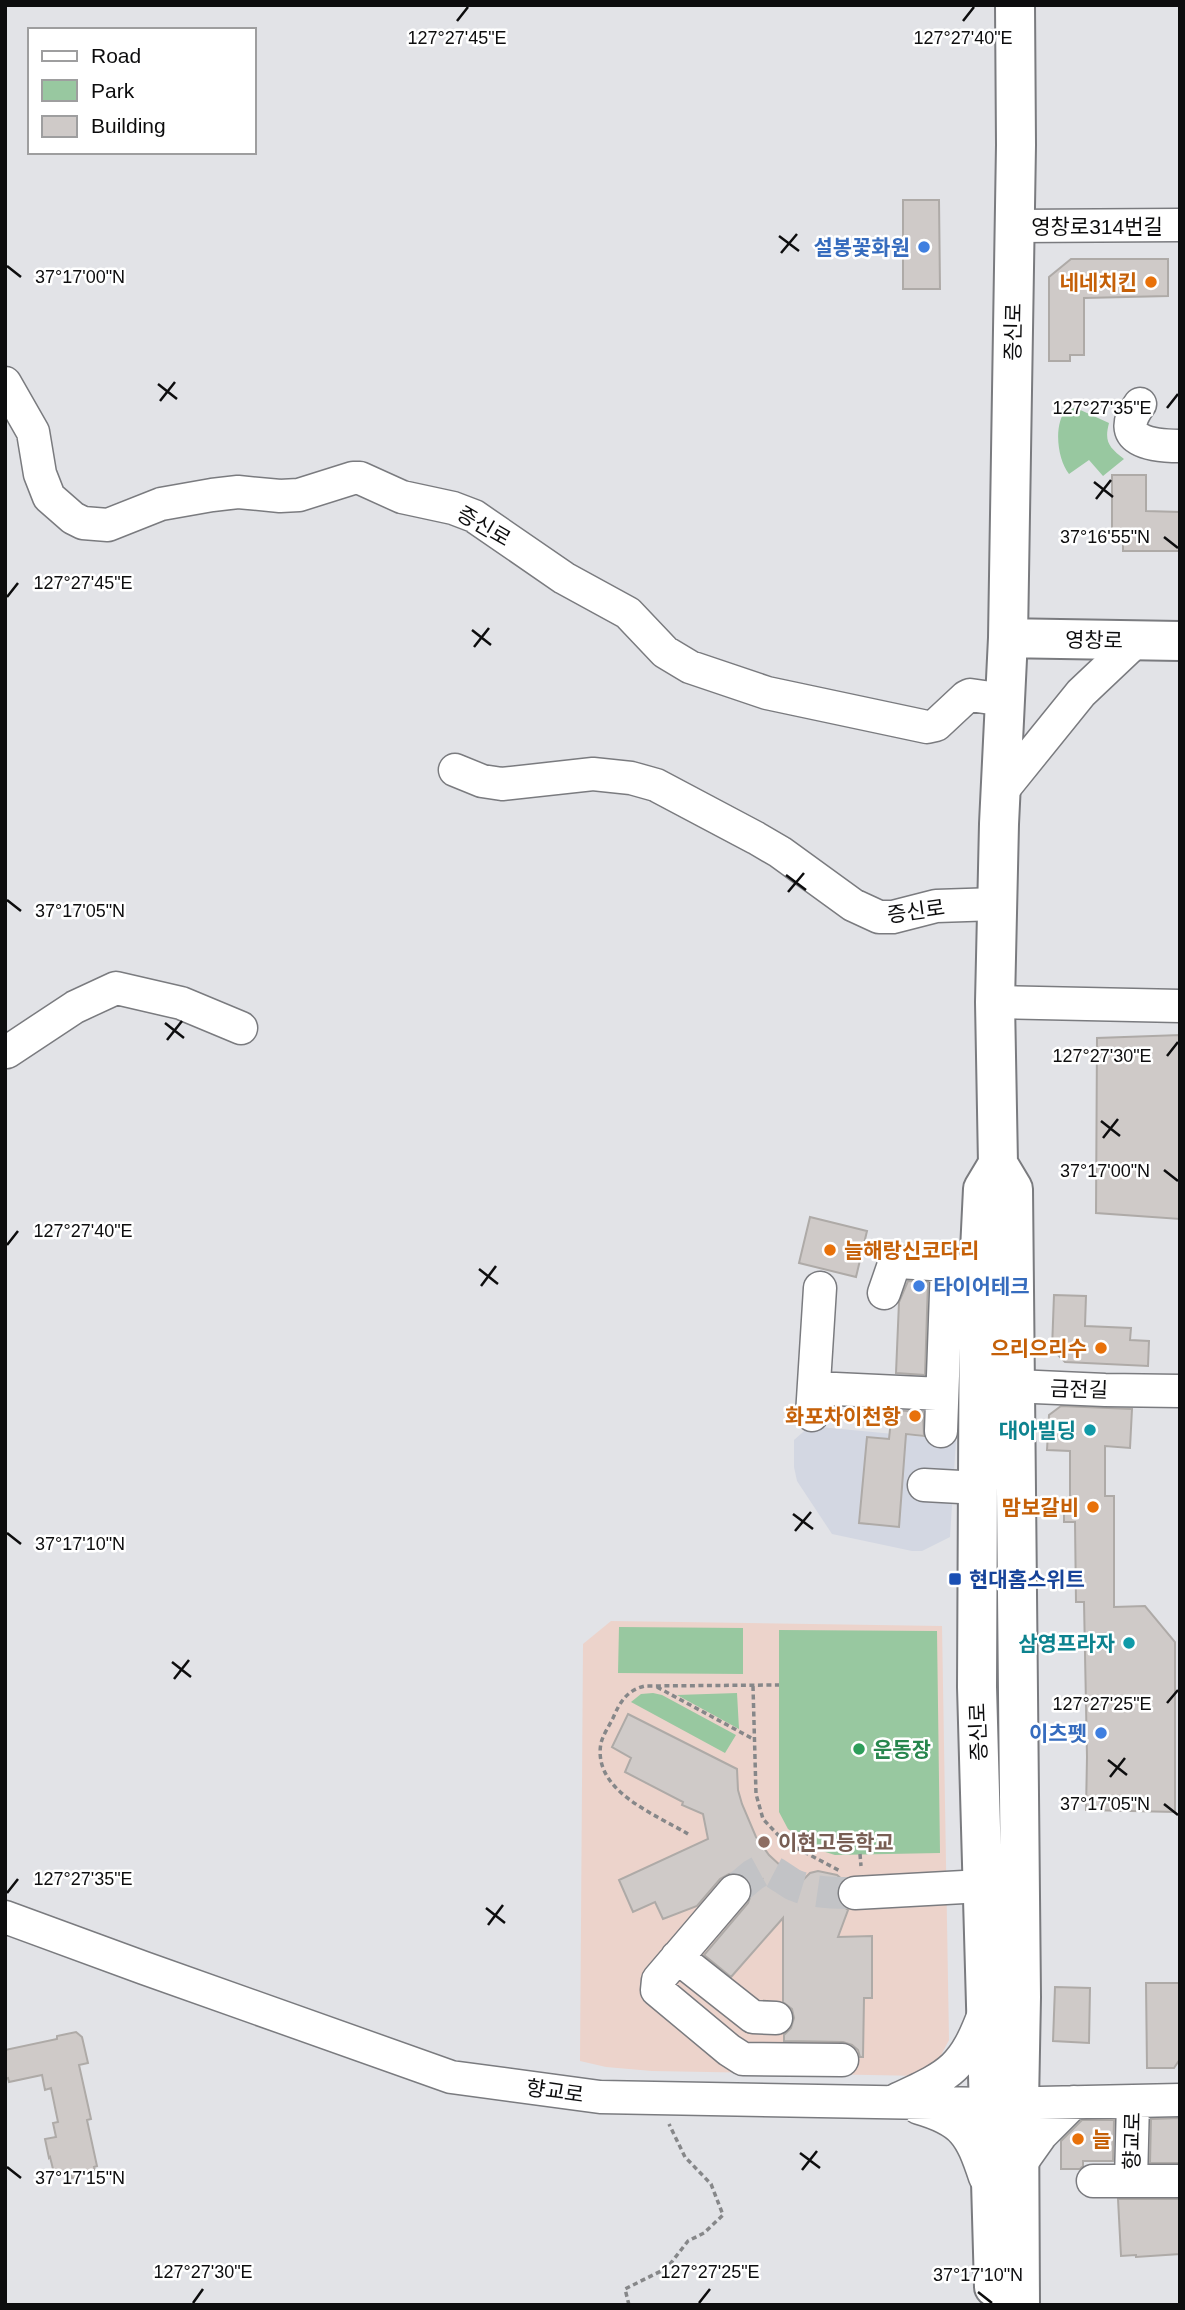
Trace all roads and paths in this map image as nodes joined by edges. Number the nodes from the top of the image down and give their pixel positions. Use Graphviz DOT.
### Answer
graph roads {
  1 [pos="1015,5"];
  2 [pos="1180,225"];
  3 [pos="1015,226"];
  4 [pos="5,383"];
  5 [pos="1140,404"];
  6 [pos="1180,446"];
  7 [pos="1008,638"];
  8 [pos="1137,640"];
  9 [pos="1180,641"];
  10 [pos="1005,700"];
  11 [pos="455,770"];
  12 [pos="1001,792"];
  13 [pos="997,904"];
  14 [pos="995,1002"];
  15 [pos="1180,1006"];
  16 [pos="241,1028"];
  17 [pos="6,1055"];
  18 [pos="998,1164"];
  19 [pos="963,1268"];
  20 [pos="820,1288"];
  21 [pos="884,1293"];
  22 [pos="978,1368"];
  23 [pos="1180,1391"];
  24 [pos="942,1394"];
  25 [pos="941,1431"];
  26 [pos="924,1485"];
  27 [pos="979,1488"];
  28 [pos="779,1685"];
  29 [pos="655,1686"];
  30 [pos="753,1686"];
  31 [pos="755,1740"];
  32 [pos="688,1834"];
  33 [pos="849,1883"];
  34 [pos="982,1886"];
  35 [pos="734,1891"];
  36 [pos="5,1917"];
  37 [pos="677,1957"];
  38 [pos="986,2009"];
  39 [pos="776,2018"];
  40 [pos="743,2059"];
  41 [pos="842,2060"];
  42 [pos="691,2099"];
  43 [pos="742,2099"];
  44 [pos="1180,2100"];
  45 [pos="894,2101"];
  46 [pos="1133,2101"];
  47 [pos="1074,2102"];
  48 [pos="1004,2103"];
  49 [pos="1019,2166"];
  50 [pos="1093,2181"];
  51 [pos="1131,2181"];
  52 [pos="1180,2181"];
  53 [pos="991,2194"];
  54 [pos="629,2305"];
  55 [pos="995,2305"];
  56 [pos="1020,2305"];
  1 -- 3 [label="main road, 증신로"];
  2 -- 3 [label="street, 영창로314번길"];
  3 -- 7 [label="main road, 증신로"];
  4 -- 10 [label="street, 증신로"];
  5 -- 6 [label="street"];
  7 -- 8 [label="main road, 영창로"];
  7 -- 10 [label="main road, 증신로"];
  8 -- 9 [label="main road, 영창로"];
  8 -- 12 [label="street"];
  10 -- 12 [label="main road, 증신로"];
  11 -- 13 [label="street, 증신로"];
  12 -- 13 [label="main road, 증신로"];
  13 -- 14 [label="main road, 증신로"];
  14 -- 15 [label="street"];
  14 -- 18 [label="main road, 증신로"];
  16 -- 17 [label="street"];
  18 -- 19 [label="main road, 증신로"];
  18 -- 22 [label="main road, 증신로"];
  19 -- 21 [label="street"];
  19 -- 22 [label="main road, 증신로"];
  20 -- 24 [label="street"];
  22 -- 23 [label="street, 금전길"];
  22 -- 24 [label="street"];
  22 -- 27 [label="main road, 증신로"];
  22 -- 48 [label="main road, 증신로"];
  24 -- 25 [label="street"];
  26 -- 27 [label="street"];
  27 -- 34 [label="main road, 증신로"];
  28 -- 30 [label="path"];
  29 -- 30 [label="path"];
  29 -- 31 [label="path"];
  29 -- 32 [label="path"];
  30 -- 31 [label="path"];
  31 -- 33 [label="path"];
  33 -- 34 [label="street"];
  34 -- 38 [label="main road, 증신로"];
  35 -- 37 [label="street"];
  36 -- 42 [label="street, 향교로"];
  37 -- 39 [label="street"];
  37 -- 40 [label="street"];
  38 -- 45 [label="street"];
  38 -- 48 [label="main road, 증신로"];
  40 -- 41 [label="street"];
  40 -- 43 [label="street"];
  42 -- 43 [label="street, 향교로"];
  42 -- 54 [label="path"];
  43 -- 45 [label="street, 향교로"];
  44 -- 46 [label="street, 향교로"];
  45 -- 48 [label="street, 향교로"];
  45 -- 53 [label="street"];
  46 -- 47 [label="street, 향교로"];
  46 -- 51 [label="street, 향교로"];
  47 -- 48 [label="street, 향교로"];
  47 -- 49 [label="street"];
  48 -- 49 [label="main road, 증신로"];
  48 -- 53 [label="main road, 증신로"];
  49 -- 56 [label="main road, 증신로"];
  50 -- 51 [label="street, 향교로"];
  51 -- 52 [label="street, 향교로"];
  53 -- 55 [label="main road, 증신로"];
}
